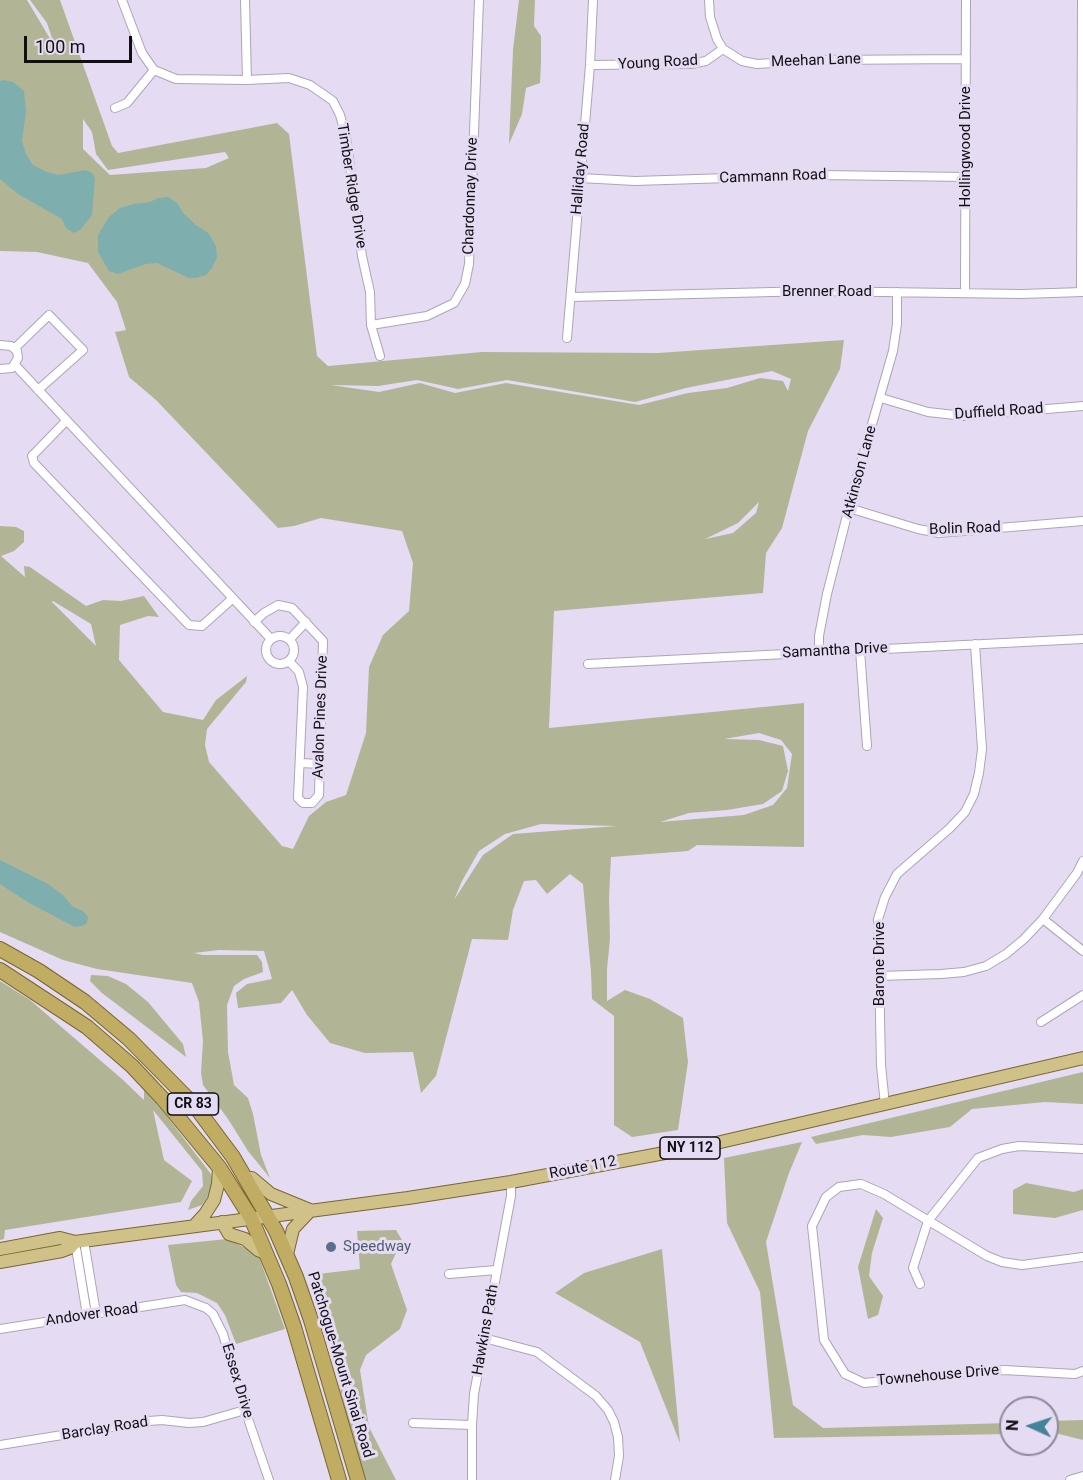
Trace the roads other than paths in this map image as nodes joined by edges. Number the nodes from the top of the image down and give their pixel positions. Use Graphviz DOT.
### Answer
graph roads {
  1 [pos="122,0"];
  2 [pos="245,0"];
  3 [pos="479,0"];
  4 [pos="593,0"];
  5 [pos="709,0"];
  6 [pos="966,0"];
  7 [pos="1082,0"];
  8 [pos="723,49"];
  9 [pos="966,59"];
  10 [pos="590,65"];
  11 [pos="154,70"];
  12 [pos="247,80"];
  13 [pos="115,108"];
  14 [pos="966,177"];
  15 [pos="580,178"];
  16 [pos="897,292"];
  17 [pos="1082,292"];
  18 [pos="965,293"];
  19 [pos="572,297"];
  20 [pos="371,325"];
  21 [pos="567,338"];
  22 [pos="0,345"];
  23 [pos="15,348"];
  24 [pos="380,356"];
  25 [pos="15,365"];
  26 [pos="0,369"];
  27 [pos="38,390"];
  28 [pos="881,398"];
  29 [pos="1083,406"];
  30 [pos="66,421"];
  31 [pos="849,508"];
  32 [pos="1083,521"];
  33 [pos="232,598"];
  34 [pos="254,622"];
  35 [pos="306,622"];
  36 [pos="271,639"];
  37 [pos="290,639"];
  38 [pos="1083,639"];
  39 [pos="975,644"];
  40 [pos="860,650"];
  41 [pos="819,652"];
  42 [pos="290,661"];
  43 [pos="588,664"];
  44 [pos="867,746"];
  45 [pos="300,763"];
  46 [pos="320,764"];
  47 [pos="1083,861"];
  48 [pos="1043,919"];
  49 [pos="0,950"];
  50 [pos="1083,951"];
  51 [pos="0,970"];
  52 [pos="879,976"];
  53 [pos="66,989"];
  54 [pos="1083,996"];
  55 [pos="56,1005"];
  56 [pos="1041,1022"];
  57 [pos="1083,1058"];
  58 [pos="885,1105"];
  59 [pos="1083,1149"];
  60 [pos="219,1167"];
  61 [pos="246,1178"];
  62 [pos="511,1182"];
  63 [pos="311,1210"];
  64 [pos="267,1216"];
  65 [pos="250,1218"];
  66 [pos="928,1221"];
  67 [pos="222,1222"];
  68 [pos="194,1226"];
  69 [pos="80,1241"];
  70 [pos="0,1249"];
  71 [pos="266,1253"];
  72 [pos="287,1254"];
  73 [pos="1083,1257"];
  74 [pos="0,1262"];
  75 [pos="496,1270"];
  76 [pos="449,1274"];
  77 [pos="920,1284"];
  78 [pos="185,1300"];
  79 [pos="96,1313"];
  80 [pos="87,1314"];
  81 [pos="0,1329"];
  82 [pos="484,1338"];
  83 [pos="1083,1371"];
  84 [pos="245,1410"];
  85 [pos="413,1423"];
  86 [pos="472,1425"];
  87 [pos="0,1445"];
  88 [pos="1083,1476"];
  89 [pos="269,1480"];
  90 [pos="339,1480"];
  91 [pos="358,1480"];
  92 [pos="472,1480"];
  93 [pos="615,1480"];
  94 [pos="1070,1480"];
  1 -- 11 [label="street"];
  2 -- 12 [label="street"];
  3 -- 20 [label="street, Chardonnay Drive"];
  4 -- 10 [label="street, Halliday Road"];
  5 -- 8 [label="street"];
  6 -- 9 [label="street, Hollingwood Drive"];
  7 -- 17 [label="street"];
  8 -- 9 [label="street, Meehan Lane"];
  8 -- 10 [label="street, Young Road"];
  9 -- 14 [label="street, Hollingwood Drive"];
  10 -- 15 [label="street, Halliday Road"];
  11 -- 12 [label="street, Timber Ridge Drive"];
  11 -- 13 [label="street"];
  12 -- 20 [label="street, Timber Ridge Drive"];
  14 -- 15 [label="street, Cammann Road"];
  14 -- 18 [label="street, Hollingwood Drive"];
  15 -- 19 [label="street, Halliday Road"];
  16 -- 18 [label="street, Brenner Road"];
  16 -- 19 [label="street, Brenner Road"];
  16 -- 28 [label="street, Atkinson Lane"];
  17 -- 18 [label="street, Brenner Road"];
  19 -- 21 [label="street, Halliday Road"];
  20 -- 24 [label="street, Timber Ridge Drive"];
  22 -- 23 [label="street"];
  23 -- 25 [label="street"];
  23 -- 27 [label="street"];
  25 -- 26 [label="street"];
  25 -- 27 [label="street"];
  27 -- 30 [label="street"];
  28 -- 29 [label="street, Duffield Road"];
  28 -- 31 [label="street, Atkinson Lane"];
  30 -- 33 [label="street"];
  30 -- 33 [label="street"];
  31 -- 32 [label="street, Bolin Road"];
  31 -- 41 [label="street, Atkinson Lane"];
  33 -- 34 [label="street"];
  34 -- 35 [label="street, Avalon Pines Drive"];
  34 -- 36 [label="street"];
  35 -- 37 [label="street"];
  35 -- 46 [label="street, Avalon Pines Drive"];
  36 -- 37 [label="street"];
  36 -- 42 [label="street"];
  37 -- 42 [label="street"];
  38 -- 39 [label="street, Samantha Drive"];
  39 -- 40 [label="street, Samantha Drive"];
  39 -- 52 [label="street, Barone Drive"];
  40 -- 41 [label="street, Samantha Drive"];
  40 -- 44 [label="street"];
  41 -- 43 [label="street, Samantha Drive"];
  42 -- 45 [label="street, Avalon Pines Drive"];
  45 -- 46 [label="street"];
  45 -- 46 [label="street, Avalon Pines Drive"];
  47 -- 48 [label="street"];
  48 -- 50 [label="street"];
  48 -- 52 [label="street"];
  49 -- 53 [label="highway, Patchogue-Mount Sinai Road / CR 83"];
  51 -- 55 [label="highway, CR 83"];
  52 -- 58 [label="street, Barone Drive"];
  53 -- 55 [label="highway"];
  53 -- 61 [label="highway, Patchogue-Mount Sinai Road / CR 83"];
  54 -- 56 [label="street"];
  55 -- 60 [label="highway, CR 83"];
  57 -- 58 [label="main road, Route 112 / NY 112"];
  58 -- 62 [label="main road, Route 112 / NY 112"];
  59 -- 66 [label="street"];
  60 -- 65 [label="highway, CR 83"];
  60 -- 68 [label="main road"];
  61 -- 63 [label="main road"];
  61 -- 64 [label="highway, Patchogue-Mount Sinai Road / CR 83"];
  62 -- 63 [label="main road, Route 112 / NY 112"];
  62 -- 75 [label="street, Hawkins Path"];
  63 -- 64 [label="main road, Route 112 / NY 112"];
  63 -- 72 [label="main road"];
  64 -- 65 [label="main road, Route 112 / NY 112"];
  64 -- 72 [label="highway, Patchogue-Mount Sinai Road / CR 83"];
  65 -- 67 [label="main road, Route 112 / NY 112"];
  65 -- 71 [label="highway, CR 83"];
  66 -- 73 [label="street, Townehouse Drive"];
  66 -- 77 [label="street"];
  66 -- 83 [label="street, Townehouse Drive"];
  67 -- 68 [label="main road, Route 112 / NY 112"];
  67 -- 71 [label="main road"];
  68 -- 69 [label="main road, Route 112 / NY 112"];
  69 -- 70 [label="main road, Route 112 / NY 112"];
  69 -- 74 [label="main road, Route 112 / NY 112"];
  69 -- 79 [label="street"];
  69 -- 80 [label="street"];
  71 -- 90 [label="highway, CR 83"];
  72 -- 91 [label="highway, Patchogue-Mount Sinai Road / CR 83"];
  75 -- 76 [label="street"];
  75 -- 82 [label="street, Hawkins Path"];
  78 -- 79 [label="street, Andover Road"];
  78 -- 84 [label="street, Essex Drive"];
  79 -- 80 [label="street, Andover Road"];
  80 -- 81 [label="street, Andover Road"];
  82 -- 86 [label="street, Hawkins Path"];
  82 -- 93 [label="street"];
  84 -- 87 [label="street, Barclay Road"];
  84 -- 89 [label="street, Essex Drive"];
  85 -- 86 [label="street"];
  86 -- 92 [label="street, Hawkins Path"];
  88 -- 94 [label="street"];
}
